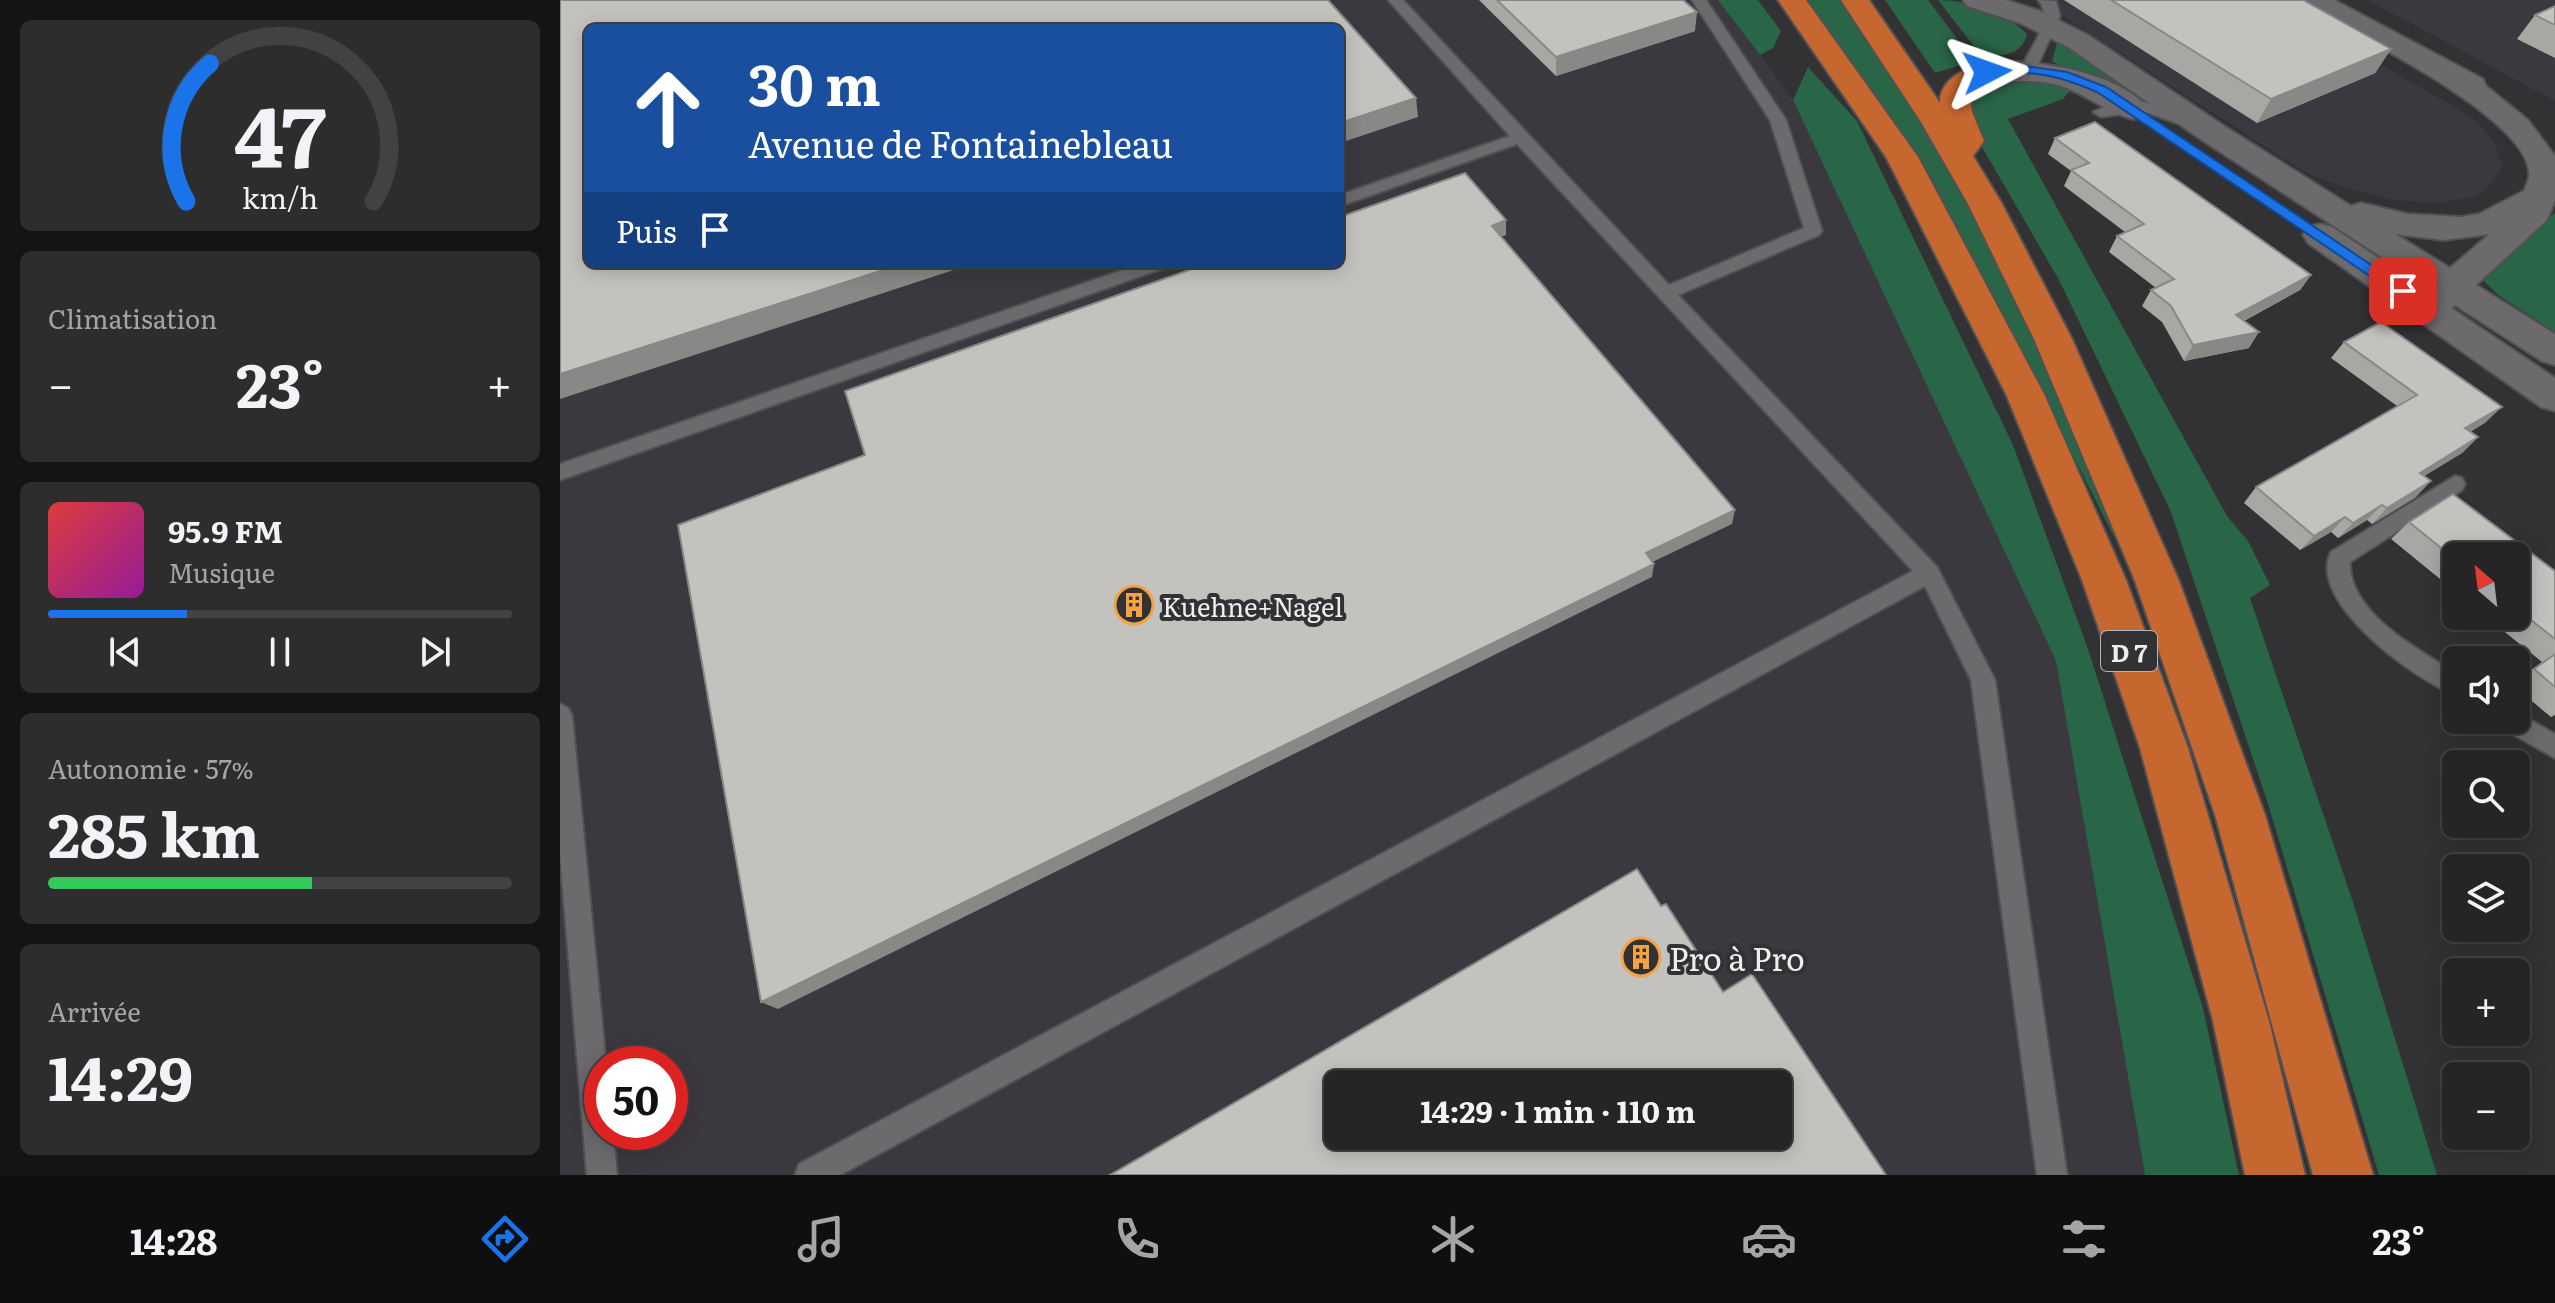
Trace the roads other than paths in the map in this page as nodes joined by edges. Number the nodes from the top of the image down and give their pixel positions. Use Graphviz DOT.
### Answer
graph roads {
  1 [pos="1395,0"];
  2 [pos="1699,0"];
  3 [pos="1792,0"];
  4 [pos="1855,0"];
  5 [pos="1977,0"];
  6 [pos="2313,0"];
  7 [pos="2047,13"];
  8 [pos="2028,69"];
  9 [pos="2445,70"];
  10 [pos="1987,72"];
  11 [pos="2109,102"];
  12 [pos="2555,130"];
  13 [pos="1520,138"];
  14 [pos="2240,150"];
  15 [pos="1957,154"];
  16 [pos="2306,191"];
  17 [pos="2541,193"];
  18 [pos="1344,200"];
  19 [pos="1146,268"];
  20 [pos="1667,293"];
  21 [pos="2441,297"];
  22 [pos="2555,352"];
  23 [pos="2555,397"];
  24 [pos="560,472"];
  25 [pos="2455,484"];
  26 [pos="1929,573"];
  27 [pos="2442,676"];
  28 [pos="560,715"];
  29 [pos="2530,732"];
  30 [pos="2555,747"];
  31 [pos="602,1175"];
  32 [pos="810,1175"];
  33 [pos="2052,1175"];
  34 [pos="2275,1175"];
  35 [pos="2343,1175"];
  1 -- 13 [label="lane"];
  2 -- 20 [label="lane"];
  3 -- 34 [label="highway, D 7"];
  4 -- 15 [label="highway, D 7"];
  5 -- 7 [label="main road"];
  6 -- 9 [label="main road"];
  7 -- 8 [label="lane"];
  7 -- 14 [label="main road"];
  8 -- 10 [label="main road"];
  8 -- 11 [label="main road"];
  9 -- 12 [label="main road"];
  9 -- 17 [label="main road"];
  10 -- 15 [label="highway"];
  11 -- 14 [label="lane"];
  11 -- 21 [label="main road"];
  13 -- 18 [label="lane"];
  13 -- 20 [label="lane"];
  14 -- 16 [label="main road"];
  15 -- 35 [label="highway, D 7"];
  16 -- 17 [label="main road"];
  16 -- 21 [label="main road"];
  17 -- 21 [label="main road"];
  19 -- 24 [label="lane"];
  20 -- 26 [label="lane"];
  21 -- 22 [label="main road"];
  21 -- 23 [label="main road"];
  25 -- 27 [label="lane"];
  26 -- 32 [label="lane"];
  26 -- 33 [label="lane"];
  28 -- 31 [label="lane"];
  29 -- 30 [label="lane"];
}
